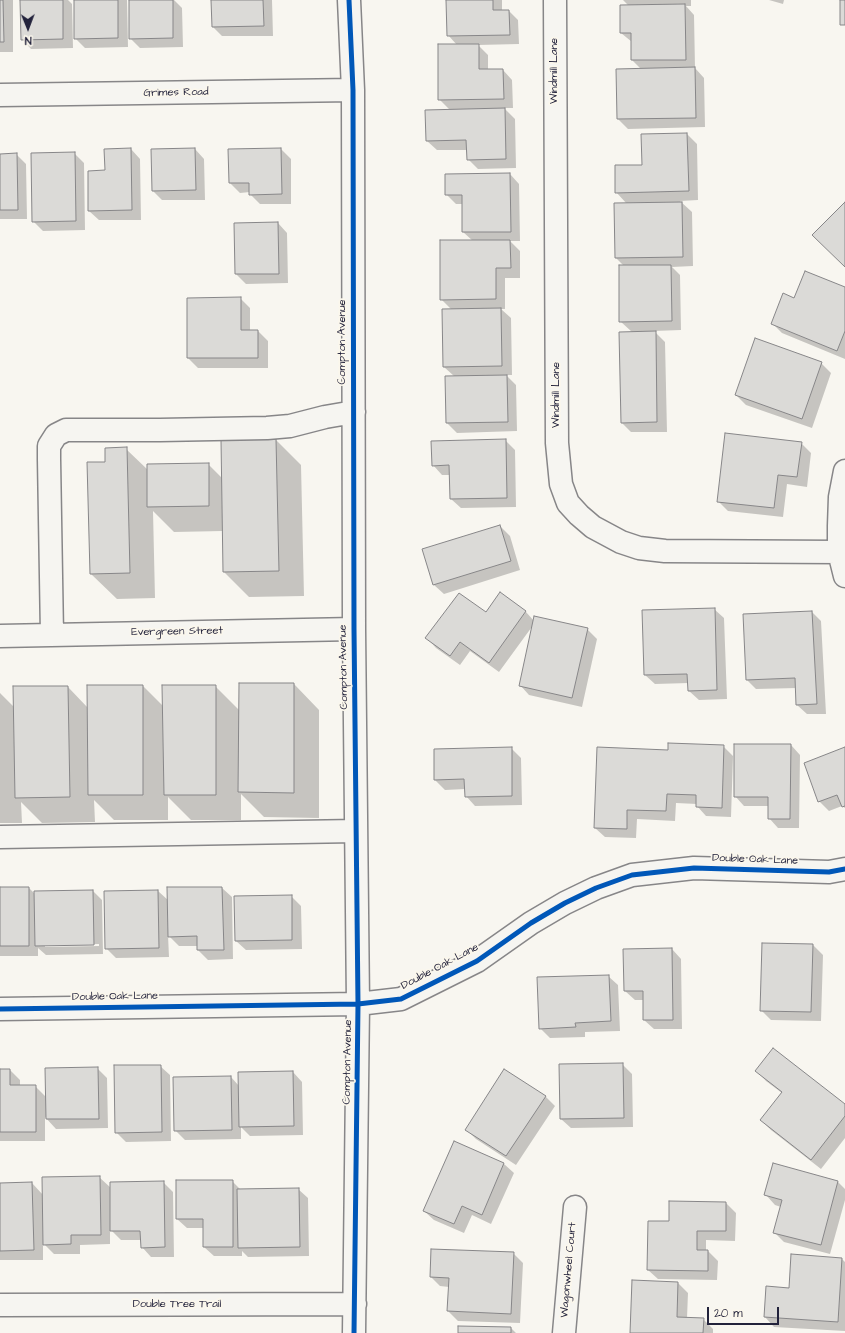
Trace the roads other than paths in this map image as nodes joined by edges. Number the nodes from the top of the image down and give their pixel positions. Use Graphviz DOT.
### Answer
graph roads {
  1 [pos="348,0"];
  2 [pos="555,0"];
  3 [pos="353,90"];
  4 [pos="0,95"];
  5 [pos="354,412"];
  6 [pos="845,471"];
  7 [pos="839,552"];
  8 [pos="845,576"];
  9 [pos="354,628"];
  10 [pos="52,635"];
  11 [pos="0,636"];
  12 [pos="356,831"];
  13 [pos="0,837"];
  14 [pos="845,869"];
  15 [pos="358,1004"];
  16 [pos="0,1009"];
  17 [pos="575,1208"];
  18 [pos="355,1304"];
  19 [pos="0,1305"];
  20 [pos="354,1333"];
  21 [pos="564,1333"];
  1 -- 3 [label="street, Compton Avenue"];
  2 -- 7 [label="street, Windmill Lane"];
  3 -- 4 [label="street, Grimes Road"];
  3 -- 5 [label="street, Compton Avenue"];
  5 -- 9 [label="street, Compton Avenue"];
  5 -- 10 [label="street"];
  6 -- 7 [label="street"];
  7 -- 8 [label="street"];
  9 -- 10 [label="street, Evergreen Street"];
  9 -- 12 [label="street, Compton Avenue"];
  10 -- 11 [label="street, Evergreen Street"];
  12 -- 13 [label="street"];
  12 -- 15 [label="street, Compton Avenue"];
  14 -- 15 [label="street, Double Oak Lane"];
  15 -- 16 [label="street, Double Oak Lane"];
  15 -- 18 [label="street, Compton Avenue"];
  17 -- 21 [label="street, Wagonwheel Court"];
  18 -- 19 [label="street, Double Tree Trail"];
  18 -- 20 [label="street, Compton Avenue"];
}
